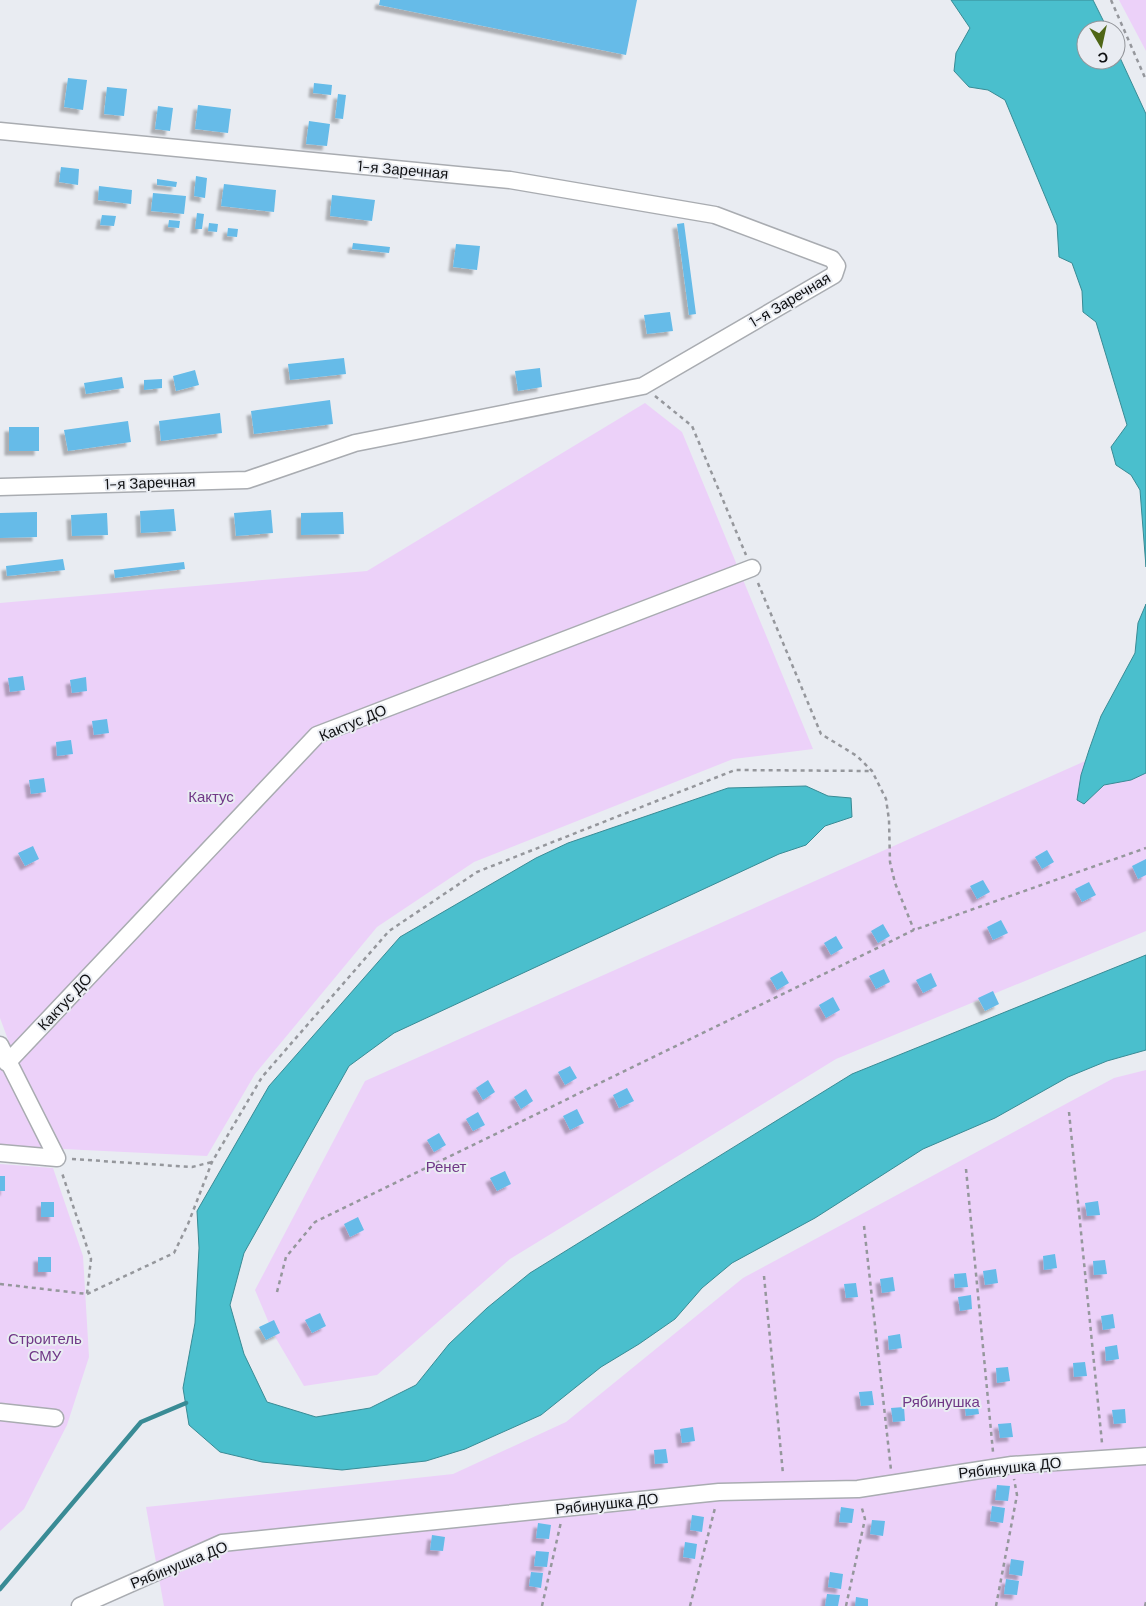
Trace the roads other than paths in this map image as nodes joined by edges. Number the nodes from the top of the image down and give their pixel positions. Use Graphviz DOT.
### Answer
graph roads {
  1 [pos="0,131"];
  2 [pos="0,488"];
  3 [pos="752,568"];
  4 [pos="0,1045"];
  5 [pos="7,1063"];
  6 [pos="0,1153"];
  7 [pos="0,1412"];
  8 [pos="55,1418"];
  9 [pos="1146,1456"];
  10 [pos="80,1606"];
  1 -- 2 [label="street, 1-я Заречная"];
  3 -- 5 [label="street, Кактус ДО"];
  4 -- 5 [label="street"];
  5 -- 6 [label="street"];
  7 -- 8 [label="street"];
  9 -- 10 [label="street, Рябинушка ДО"];
}
